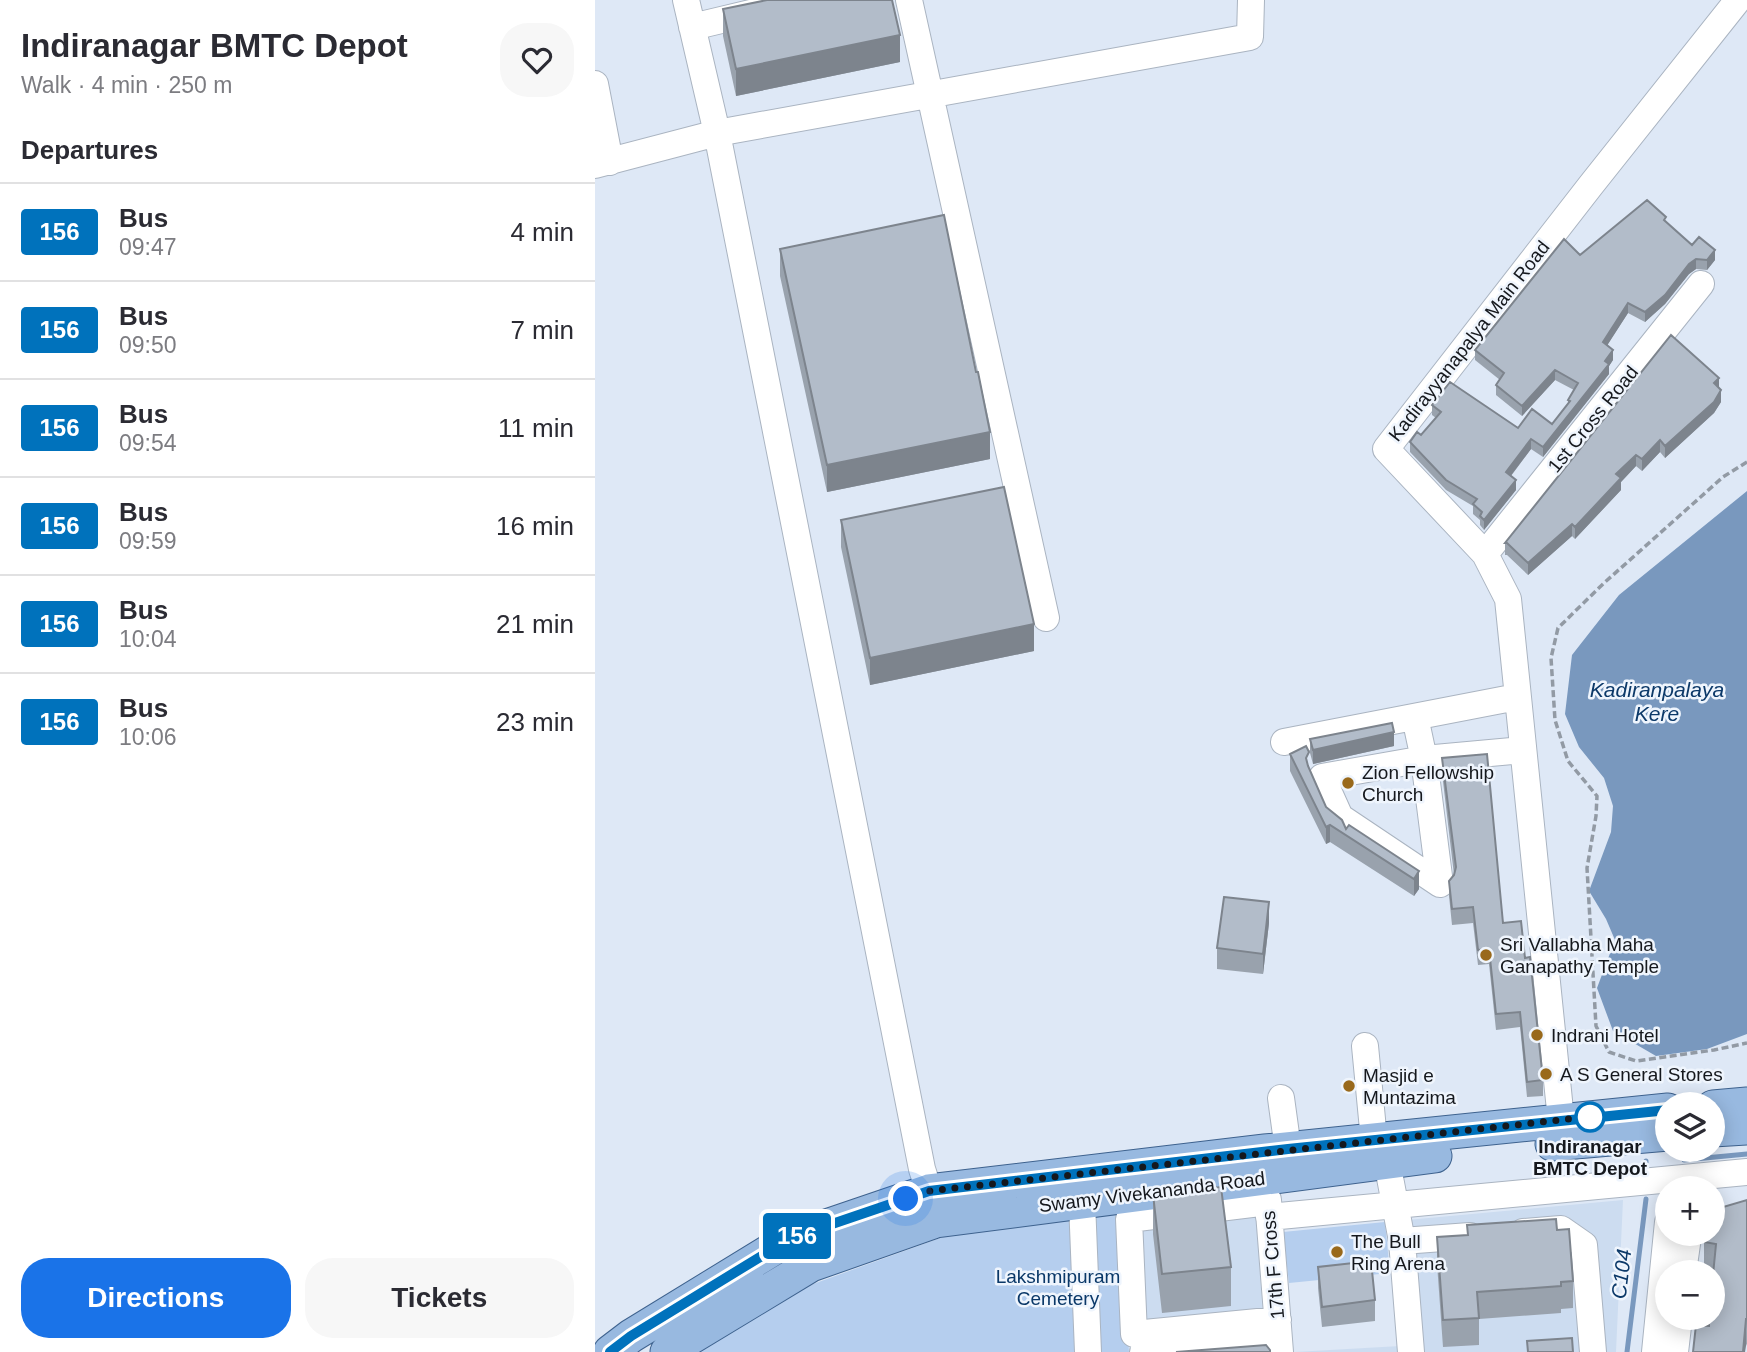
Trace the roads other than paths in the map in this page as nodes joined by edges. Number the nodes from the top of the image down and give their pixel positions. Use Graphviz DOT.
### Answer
graph roads {
  1 [pos="686,0"];
  2 [pos="804,0"];
  3 [pos="909,0"];
  4 [pos="1251,0"];
  5 [pos="1738,0"];
  6 [pos="692,27"];
  7 [pos="595,84"];
  8 [pos="932,94"];
  9 [pos="717,133"];
  10 [pos="602,163"];
  11 [pos="1702,284"];
  12 [pos="1485,554"];
  13 [pos="1046,618"];
  14 [pos="1517,697"];
  15 [pos="1415,717"];
  16 [pos="1284,742"];
  17 [pos="1523,750"];
  18 [pos="1424,759"];
  19 [pos="1365,1046"];
  20 [pos="1281,1098"];
  21 [pos="1747,1104"];
  22 [pos="1725,1106"];
  23 [pos="1655,1111"];
  24 [pos="1561,1120"];
  25 [pos="1747,1128"];
  26 [pos="1725,1129"];
  27 [pos="1655,1135"];
  28 [pos="1288,1149"];
  29 [pos="1380,1151"];
  30 [pos="1747,1172"];
  31 [pos="1722,1176"];
  32 [pos="1655,1185"];
  33 [pos="929,1191"];
  34 [pos="1268,1199"];
  35 [pos="1082,1202"];
  36 [pos="1396,1206"];
  37 [pos="1402,1241"];
  38 [pos="1659,1330"];
  39 [pos="1678,1330"];
  40 [pos="1279,1338"];
  41 [pos="610,1352"];
  42 [pos="667,1352"];
  43 [pos="1088,1352"];
  44 [pos="1143,1352"];
  45 [pos="1411,1352"];
  46 [pos="1593,1352"];
  47 [pos="1655,1352"];
  48 [pos="1675,1352"];
  1 -- 6 [label="street"];
  2 -- 6 [label="street"];
  3 -- 8 [label="street"];
  4 -- 8 [label="street"];
  5 -- 12 [label="street, Kadirayyanapalya Main Road"];
  6 -- 9 [label="street"];
  7 -- 10 [label="street"];
  8 -- 9 [label="street"];
  8 -- 13 [label="street"];
  9 -- 10 [label="street"];
  9 -- 33 [label="street"];
  11 -- 12 [label="street, 1st Cross Road"];
  12 -- 14 [label="street, Kadirayyanapalya Main Road"];
  14 -- 15 [label="street"];
  14 -- 17 [label="street, Kadirayyanapalya Main Road"];
  15 -- 16 [label="street"];
  15 -- 18 [label="street"];
  17 -- 18 [label="street"];
  17 -- 24 [label="street, Kadirayyanapalya Main Road"];
  18 -- 18 [label="street"];
  19 -- 29 [label="street"];
  20 -- 28 [label="street"];
  21 -- 22 [label="main road"];
  23 -- 24 [label="main road, Swamy Vivekananda Road"];
  24 -- 29 [label="main road, Swamy Vivekananda Road"];
  25 -- 26 [label="main road"];
  27 -- 29 [label="main road, Swamy Vivekananda Road"];
  28 -- 29 [label="main road, Swamy Vivekananda Road"];
  28 -- 33 [label="main road, Swamy Vivekananda Road"];
  29 -- 34 [label="main road, Swamy Vivekananda Road"];
  29 -- 36 [label="street"];
  30 -- 31 [label="street"];
  32 -- 36 [label="street"];
  33 -- 41 [label="main road, Swamy Vivekananda Road"];
  34 -- 35 [label="main road, Swamy Vivekananda Road"];
  34 -- 36 [label="street"];
  34 -- 40 [label="street, 17th F Cross"];
  34 -- 40 [label="street"];
  35 -- 42 [label="main road, Swamy Vivekananda Road"];
  35 -- 43 [label="street"];
  36 -- 37 [label="street"];
  37 -- 45 [label="street"];
  37 -- 46 [label="street"];
  38 -- 47 [label="street"];
  39 -- 48 [label="street"];
  40 -- 44 [label="street"];
}
